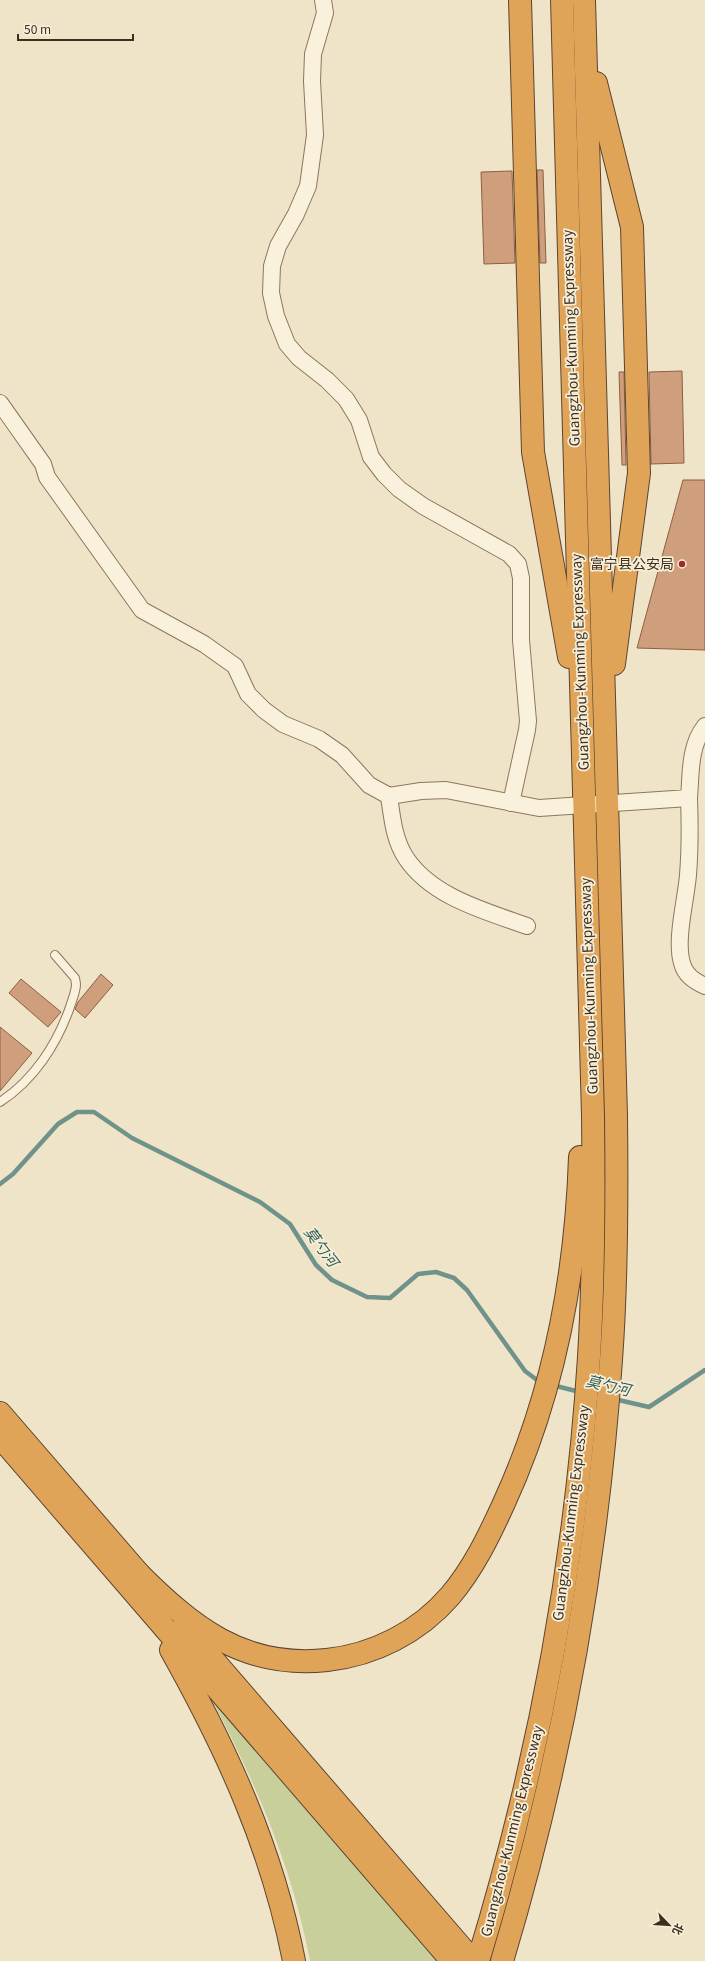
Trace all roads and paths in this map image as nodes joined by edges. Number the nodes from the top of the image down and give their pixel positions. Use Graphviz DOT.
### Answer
graph roads {
  1 [pos="322,0"];
  2 [pos="520,0"];
  3 [pos="562,0"];
  4 [pos="584,0"];
  5 [pos="586,43"];
  6 [pos="0,403"];
  7 [pos="705,726"];
  8 [pos="605,731"];
  9 [pos="582,732"];
  10 [pos="389,796"];
  11 [pos="689,798"];
  12 [pos="511,803"];
  13 [pos="526,926"];
  14 [pos="55,955"];
  15 [pos="705,986"];
  16 [pos="0,1102"];
  17 [pos="586,1187"];
  18 [pos="0,1413"];
  19 [pos="0,1437"];
  20 [pos="130,1576"];
  21 [pos="517,1932"];
  22 [pos="294,1961"];
  23 [pos="452,1961"];
  24 [pos="473,1961"];
  25 [pos="478,1961"];
  26 [pos="502,1961"];
  27 [pos="516,1961"];
  1 -- 12 [label="street"];
  2 -- 9 [label="highway"];
  3 -- 9 [label="highway, Guangzhou-Kunming Expressway"];
  4 -- 5 [label="highway, Guangzhou-Kunming Expressway"];
  5 -- 8 [label="highway, Guangzhou-Kunming Expressway"];
  5 -- 8 [label="highway"];
  6 -- 10 [label="street"];
  7 -- 11 [label="street"];
  8 -- 21 [label="highway, Guangzhou-Kunming Expressway"];
  9 -- 17 [label="highway, Guangzhou-Kunming Expressway"];
  10 -- 12 [label="street"];
  10 -- 13 [label="street"];
  11 -- 12 [label="street"];
  11 -- 15 [label="street"];
  14 -- 16 [label="lane"];
  17 -- 20 [label="highway"];
  17 -- 25 [label="highway, Guangzhou-Kunming Expressway"];
  18 -- 20 [label="highway"];
  19 -- 20 [label="highway"];
  20 -- 22 [label="highway"];
  20 -- 23 [label="highway"];
  20 -- 24 [label="highway"];
  21 -- 26 [label="highway, Guangzhou-Kunming Expressway"];
  21 -- 27 [label="highway"];
}
